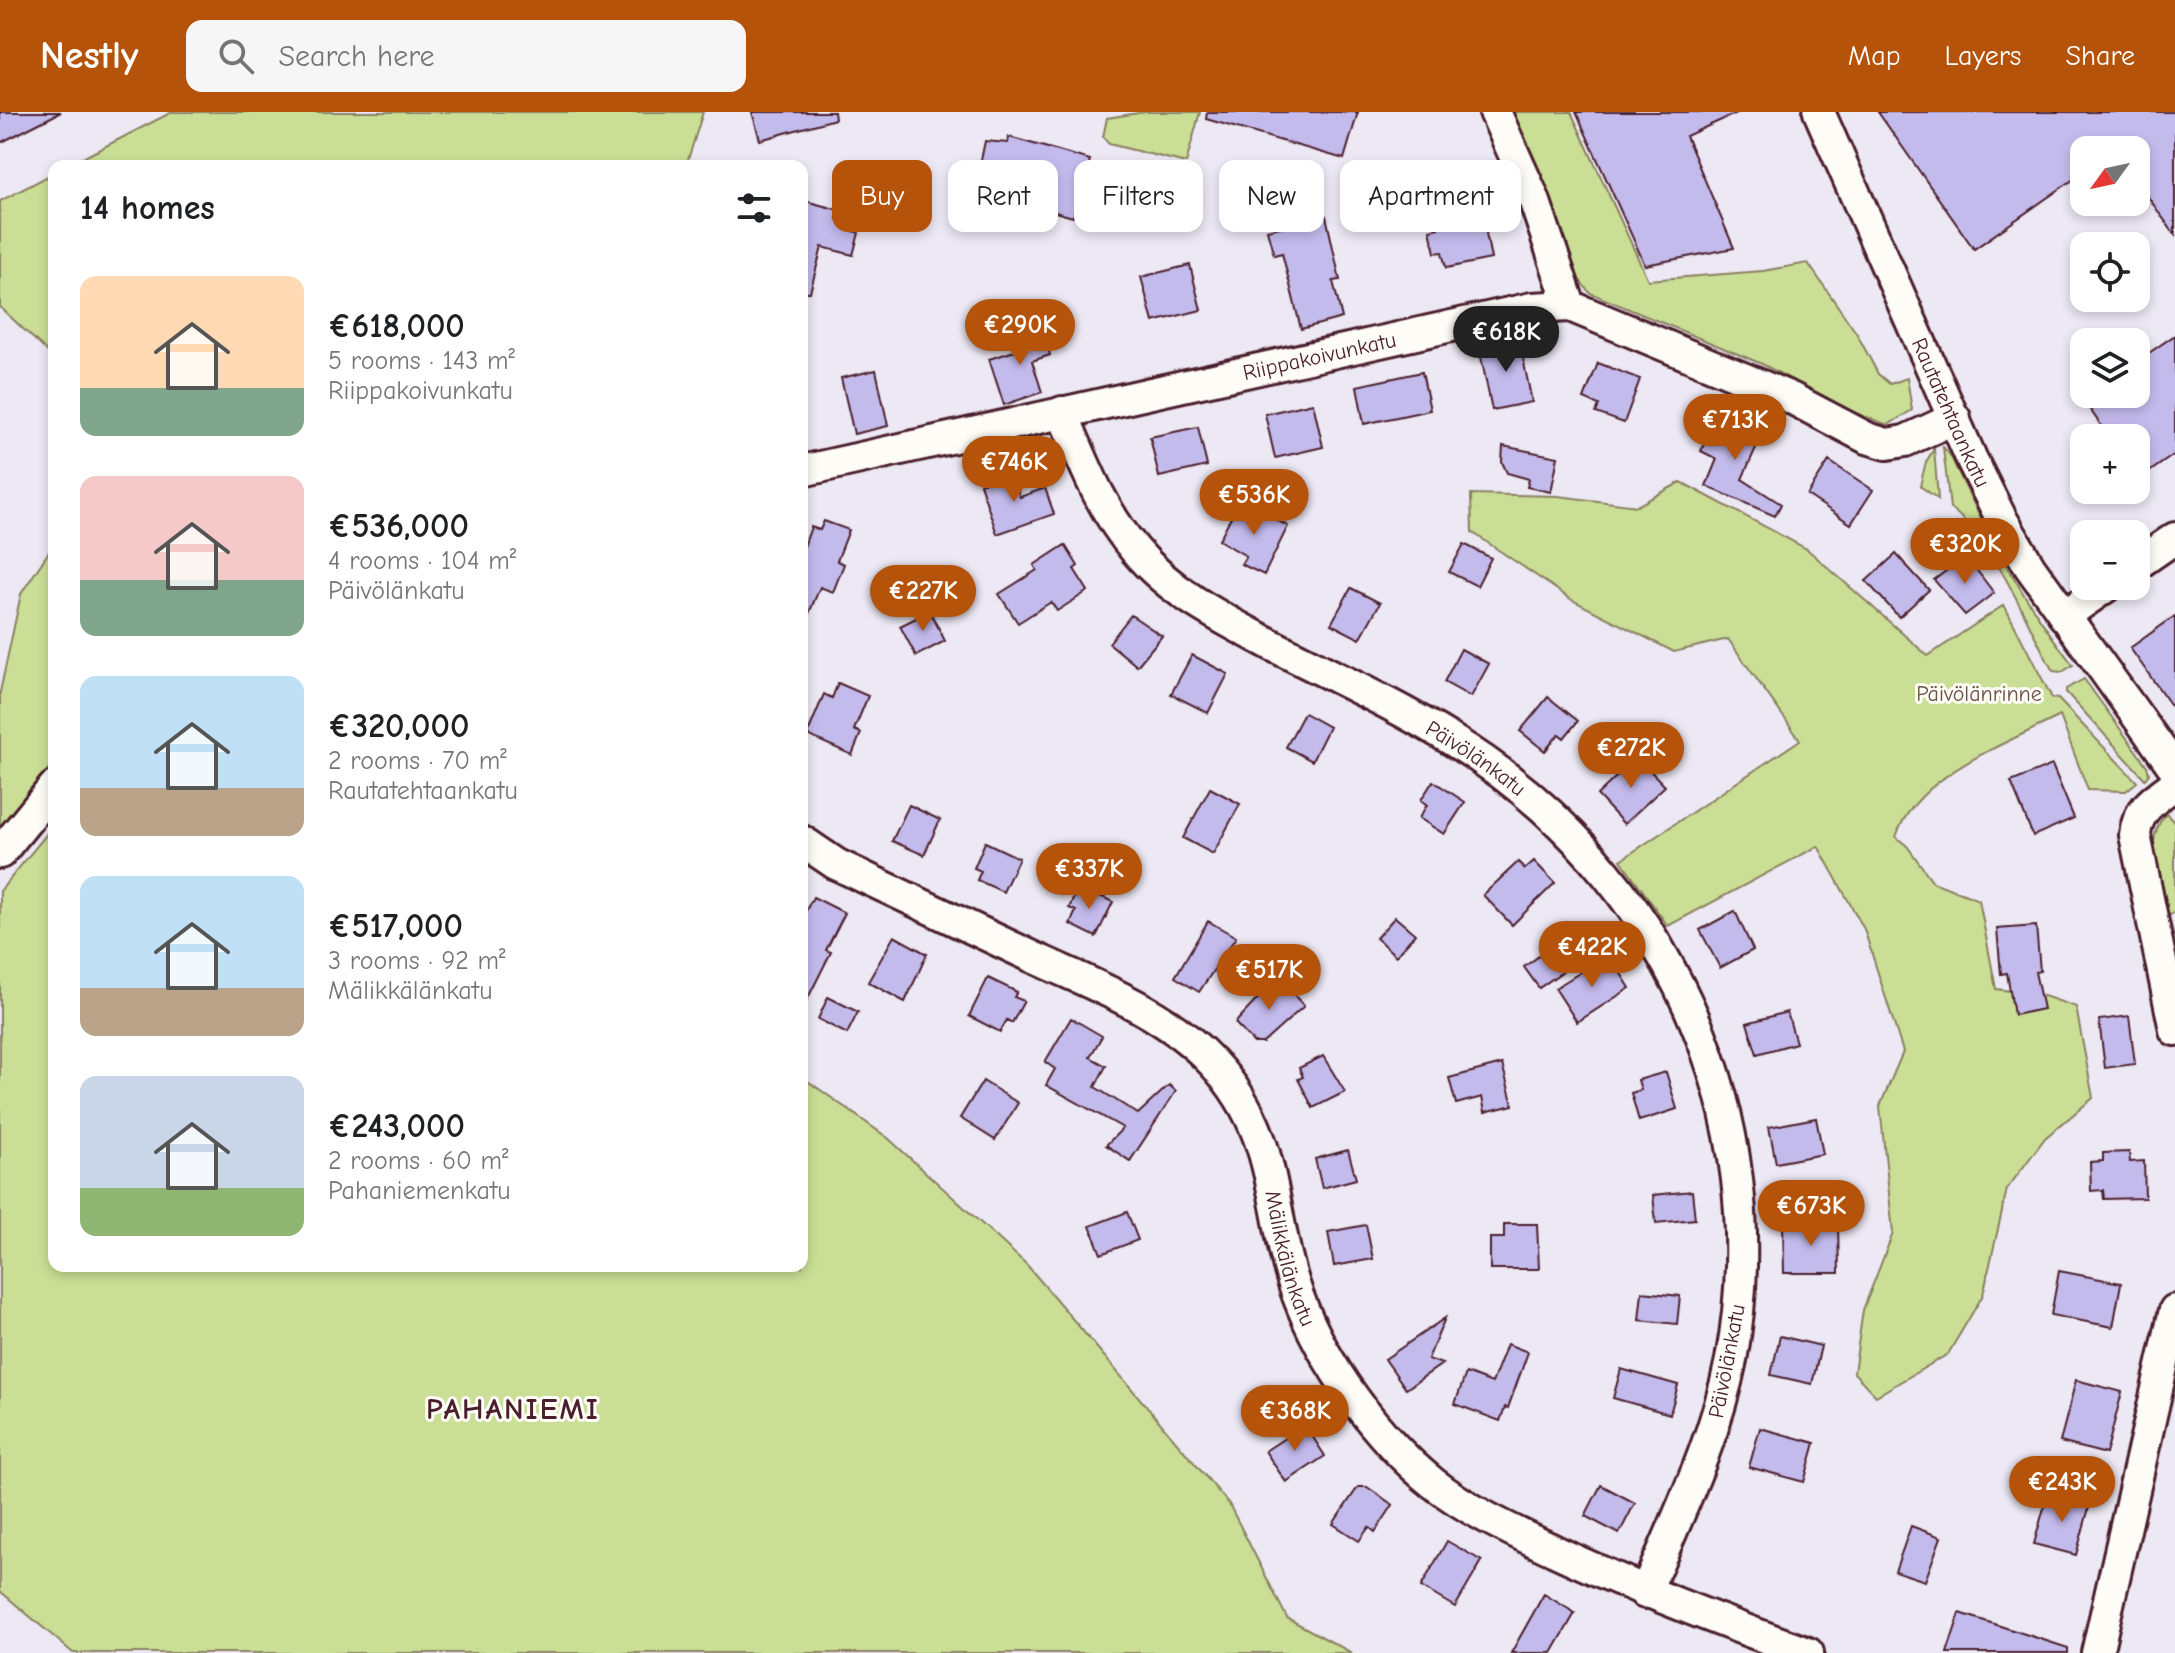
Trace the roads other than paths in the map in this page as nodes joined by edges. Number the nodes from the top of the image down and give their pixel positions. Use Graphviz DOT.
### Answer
graph roads {
  1 [pos="1495,112"];
  2 [pos="1819,112"];
  3 [pos="1570,306"];
  4 [pos="1062,412"];
  5 [pos="1955,418"];
  6 [pos="808,470"];
  7 [pos="2175,538"];
  8 [pos="2150,555"];
  9 [pos="2087,600"];
  10 [pos="2064,616"];
  11 [pos="2175,769"];
  12 [pos="2175,784"];
  13 [pos="48,794"];
  14 [pos="808,845"];
  15 [pos="0,853"];
  16 [pos="2175,1030"];
  17 [pos="2175,1310"];
  18 [pos="1645,1593"];
  19 [pos="1808,1653"];
  20 [pos="2097,1653"];
  1 -- 3 [label="street"];
  2 -- 5 [label="street, Rautatehtaankatu"];
  3 -- 4 [label="street, Riippakoivunkatu"];
  3 -- 5 [label="street, Riippakoivunkatu"];
  4 -- 6 [label="street, Riippakoivunkatu"];
  4 -- 18 [label="street, Päivölänkatu"];
  5 -- 10 [label="street, Rautatehtaankatu"];
  7 -- 8 [label="street"];
  9 -- 10 [label="street"];
  10 -- 11 [label="street, Rautatehtaankatu"];
  12 -- 16 [label="street"];
  13 -- 15 [label="street"];
  14 -- 18 [label="street, Mälikkälänkatu"];
  17 -- 20 [label="street"];
  18 -- 19 [label="street, Mälikkälänkatu"];
}
